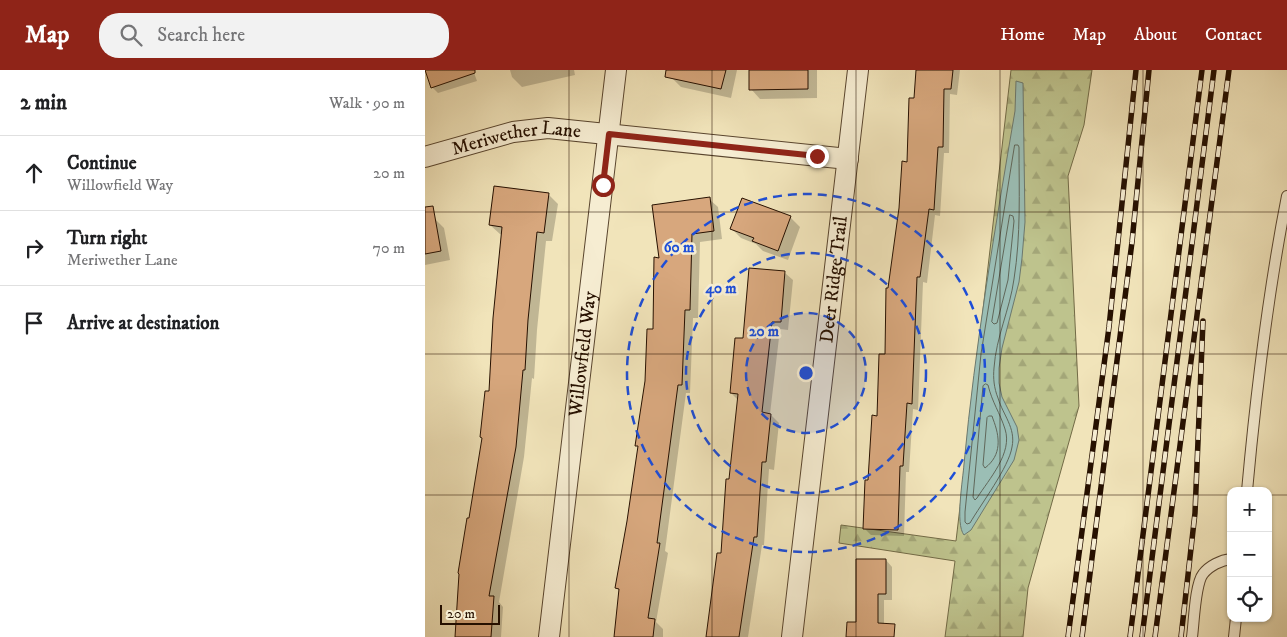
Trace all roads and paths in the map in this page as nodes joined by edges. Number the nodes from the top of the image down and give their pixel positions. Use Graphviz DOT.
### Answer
graph roads {
  1 [pos="616,70"];
  2 [pos="858,70"];
  3 [pos="609,134"];
  4 [pos="425,157"];
  5 [pos="848,159"];
  6 [pos="1287,196"];
  7 [pos="1247,487"];
  8 [pos="1227,560"];
  9 [pos="1236,622"];
  10 [pos="549,637"];
  11 [pos="792,637"];
  12 [pos="1193,637"];
  13 [pos="1234,637"];
  1 -- 3 [label="street, Willowfield Way"];
  2 -- 5 [label="street, Deer Ridge Trail"];
  3 -- 4 [label="street, Meriwether Lane"];
  3 -- 5 [label="street, Meriwether Lane"];
  3 -- 10 [label="street, Willowfield Way"];
  5 -- 11 [label="street, Deer Ridge Trail"];
  6 -- 7 [label="lane"];
  8 -- 12 [label="lane"];
  9 -- 13 [label="lane"];
}
